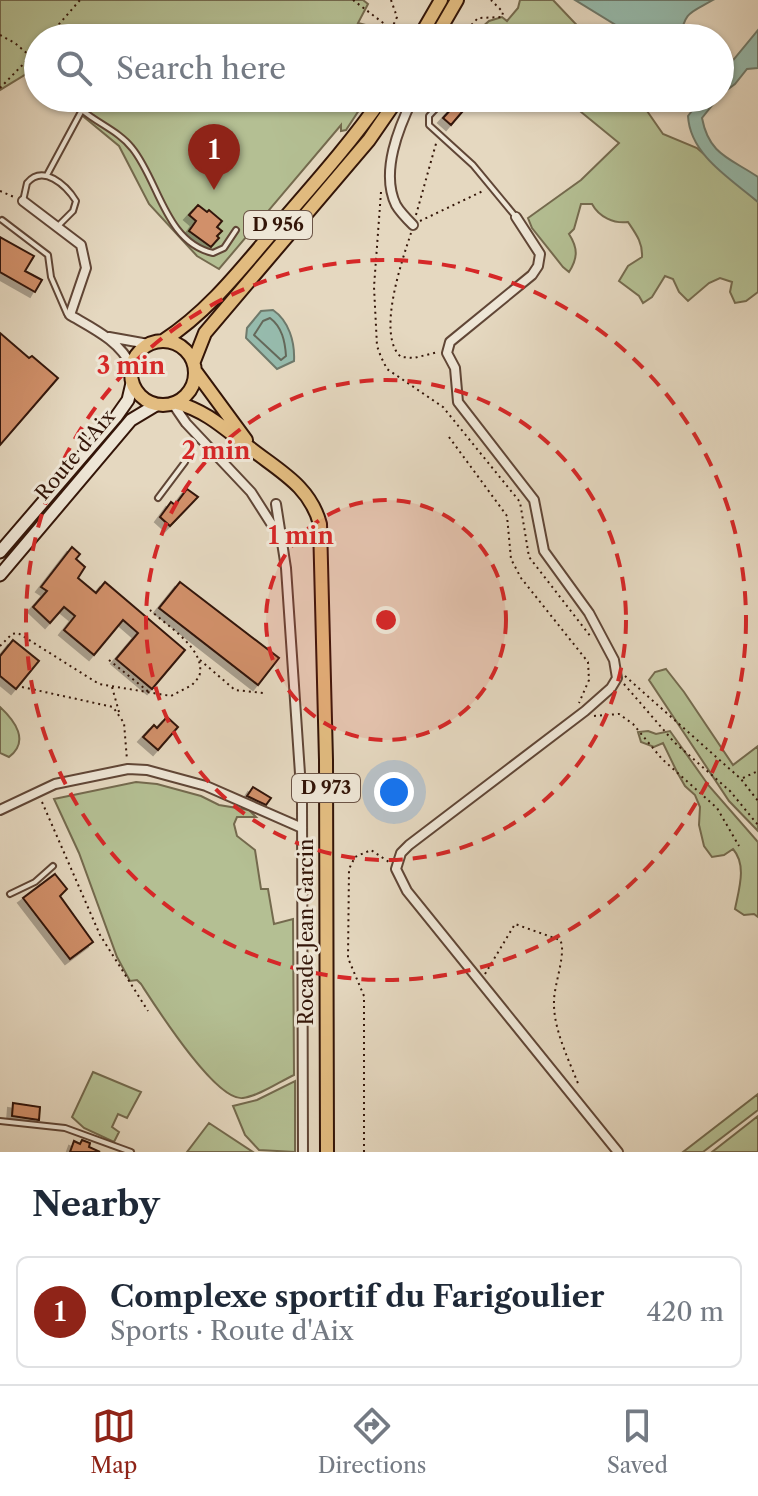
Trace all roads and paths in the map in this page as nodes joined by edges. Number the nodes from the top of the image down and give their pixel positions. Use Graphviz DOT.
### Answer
graph roads {
  1 [pos="80,0"];
  2 [pos="353,0"];
  3 [pos="391,0"];
  4 [pos="441,0"];
  5 [pos="457,0"];
  6 [pos="491,0"];
  7 [pos="59,24"];
  8 [pos="384,24"];
  9 [pos="394,24"];
  10 [pos="427,24"];
  11 [pos="443,24"];
  12 [pos="472,24"];
  13 [pos="0,35"];
  14 [pos="24,52"];
  15 [pos="24,64"];
  16 [pos="0,88"];
  17 [pos="81,112"];
  18 [pos="85,112"];
  19 [pos="372,112"];
  20 [pos="388,112"];
  21 [pos="407,112"];
  22 [pos="434,112"];
  23 [pos="438,135"];
  24 [pos="47,175"];
  25 [pos="491,187"];
  26 [pos="0,191"];
  27 [pos="23,201"];
  28 [pos="516,217"];
  29 [pos="2,220"];
  30 [pos="413,225"];
  31 [pos="58,226"];
  32 [pos="236,230"];
  33 [pos="67,314"];
  34 [pos="104,335"];
  35 [pos="163,341"];
  36 [pos="148,344"];
  37 [pos="447,348"];
  38 [pos="132,367"];
  39 [pos="195,367"];
  40 [pos="132,383"];
  41 [pos="175,403"];
  42 [pos="156,405"];
  43 [pos="449,437"];
  44 [pos="255,452"];
  45 [pos="185,462"];
  46 [pos="158,498"];
  47 [pos="276,504"];
  48 [pos="284,543"];
  49 [pos="0,552"];
  50 [pos="0,575"];
  51 [pos="150,610"];
  52 [pos="0,646"];
  53 [pos="109,660"];
  54 [pos="200,660"];
  55 [pos="617,676"];
  56 [pos="112,686"];
  57 [pos="22,687"];
  58 [pos="263,693"];
  59 [pos="151,694"];
  60 [pos="120,713"];
  61 [pos="573,720"];
  62 [pos="128,769"];
  63 [pos="758,771"];
  64 [pos="741,779"];
  65 [pos="34,792"];
  66 [pos="758,801"];
  67 [pos="0,810"];
  68 [pos="758,825"];
  69 [pos="302,828"];
  70 [pos="739,846"];
  71 [pos="397,865"];
  72 [pos="53,866"];
  73 [pos="10,894"];
  74 [pos="480,982"];
  75 [pos="148,1011"];
  76 [pos="579,1086"];
  77 [pos="0,1121"];
  78 [pos="131,1152"];
  79 [pos="303,1152"];
  80 [pos="327,1152"];
  81 [pos="364,1152"];
  82 [pos="618,1152"];
  1 -- 7 [label="path"];
  2 -- 8 [label="path"];
  3 -- 9 [label="path"];
  4 -- 10 [label="main road"];
  5 -- 11 [label="main road"];
  6 -- 12 [label="path"];
  13 -- 14 [label="path"];
  15 -- 16 [label="path"];
  17 -- 24 [label="lane"];
  18 -- 32 [label="lane"];
  19 -- 35 [label="main road, D 956"];
  20 -- 39 [label="main road, D 956"];
  21 -- 30 [label="street"];
  22 -- 23 [label="lane"];
  23 -- 25 [label="lane"];
  23 -- 30 [label="path"];
  24 -- 27 [label="lane"];
  24 -- 31 [label="lane"];
  25 -- 28 [label="lane"];
  25 -- 30 [label="path"];
  26 -- 27 [label="path"];
  27 -- 31 [label="street"];
  28 -- 37 [label="street"];
  29 -- 33 [label="lane"];
  30 -- 37 [label="path"];
  31 -- 34 [label="street"];
  34 -- 36 [label="street"];
  34 -- 38 [label="street"];
  35 -- 36 [label="main road"];
  35 -- 39 [label="main road"];
  36 -- 38 [label="main road"];
  37 -- 55 [label="street"];
  38 -- 40 [label="main road"];
  39 -- 41 [label="main road"];
  39 -- 44 [label="main road, Rocade Jean Garcin / D 973"];
  40 -- 42 [label="main road"];
  40 -- 49 [label="main road, Route d'Aix"];
  41 -- 42 [label="main road"];
  41 -- 44 [label="main road, Rocade Jean Garcin / D 973"];
  41 -- 48 [label="street"];
  42 -- 50 [label="main road, Route d'Aix"];
  43 -- 61 [label="path"];
  44 -- 80 [label="main road, Rocade Jean Garcin / D 973"];
  45 -- 46 [label="lane"];
  47 -- 48 [label="street, Rocade Jean Garcin / D 973"];
  48 -- 69 [label="street, Rocade Jean Garcin / D 973"];
  51 -- 54 [label="path"];
  52 -- 56 [label="path"];
  53 -- 59 [label="path"];
  54 -- 58 [label="path"];
  54 -- 59 [label="path"];
  55 -- 61 [label="street"];
  55 -- 64 [label="path"];
  55 -- 68 [label="path"];
  56 -- 59 [label="path"];
  56 -- 60 [label="path"];
  57 -- 60 [label="path"];
  60 -- 62 [label="path"];
  61 -- 70 [label="path"];
  61 -- 71 [label="street"];
  62 -- 65 [label="street"];
  62 -- 69 [label="street"];
  63 -- 64 [label="path"];
  64 -- 66 [label="path"];
  65 -- 67 [label="street"];
  65 -- 75 [label="path"];
  69 -- 79 [label="street, Rocade Jean Garcin / D 973"];
  71 -- 74 [label="street"];
  71 -- 81 [label="path"];
  72 -- 73 [label="lane"];
  74 -- 76 [label="path"];
  74 -- 82 [label="street"];
  77 -- 78 [label="lane"];
}
